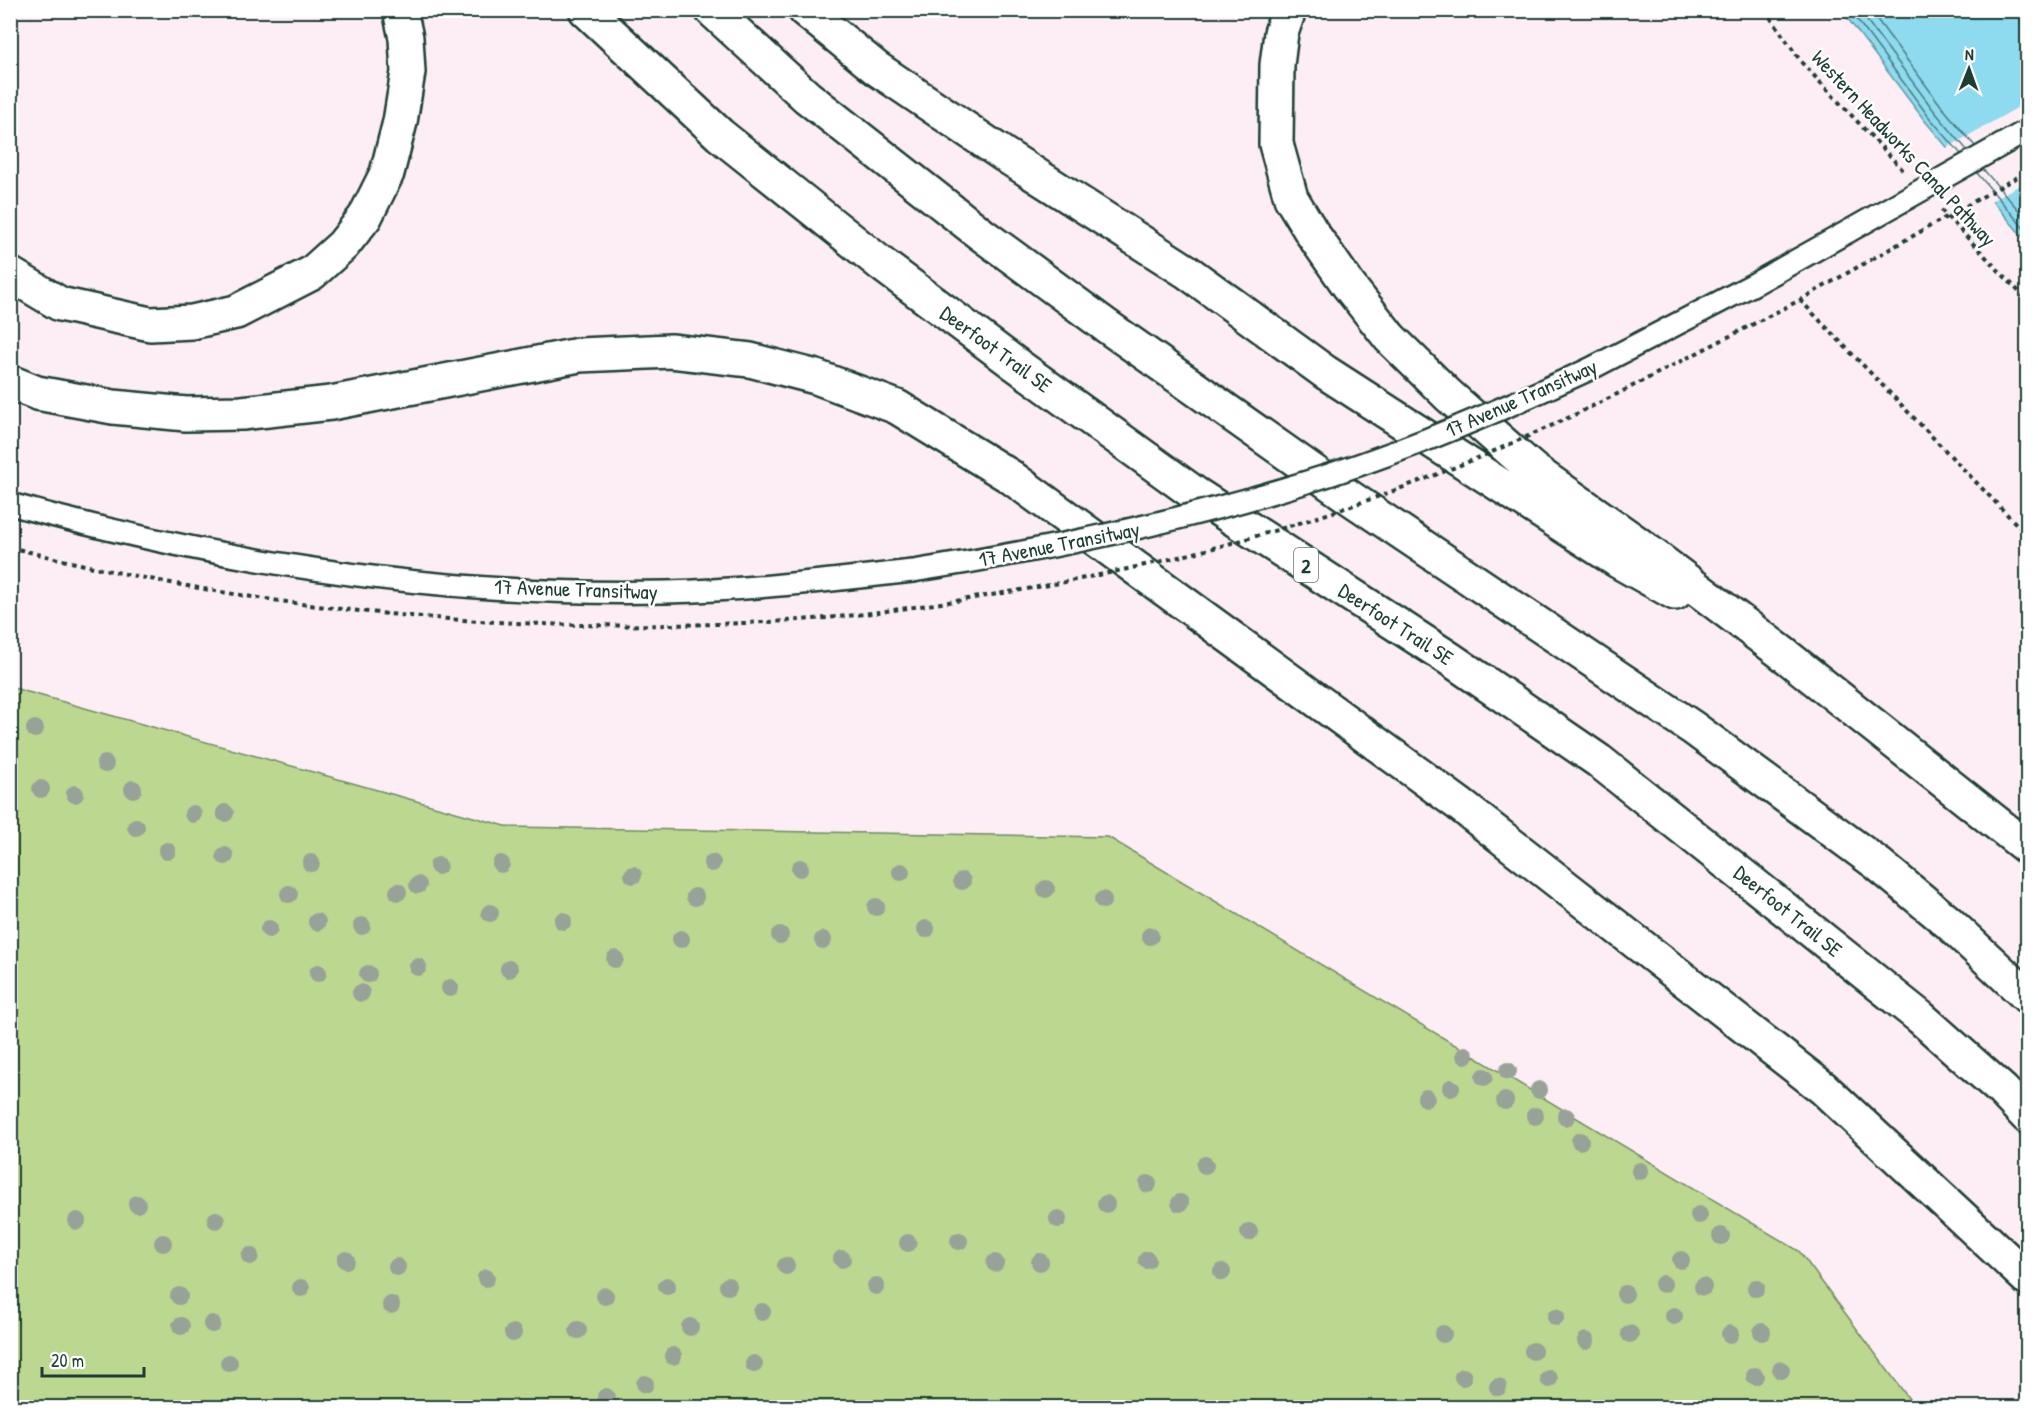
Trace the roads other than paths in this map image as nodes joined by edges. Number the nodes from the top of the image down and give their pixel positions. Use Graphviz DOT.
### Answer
graph roads {
  1 [pos="400,10"];
  2 [pos="586,10"];
  3 [pos="712,10"];
  4 [pos="805,10"];
  5 [pos="1289,10"];
  6 [pos="2028,130"];
  7 [pos="10,273"];
  8 [pos="10,382"];
  9 [pos="10,504"];
  10 [pos="1781,652"];
  11 [pos="2028,848"];
  12 [pos="2028,997"];
  13 [pos="2028,1117"];
  14 [pos="2028,1279"];
  1 -- 7 [label="highway"];
  2 -- 13 [label="highway, Deerfoot Trail SE / 2"];
  3 -- 12 [label="highway"];
  4 -- 10 [label="highway"];
  5 -- 10 [label="highway"];
  6 -- 9 [label="lane, 17 Avenue Transitway, bridge"];
  8 -- 14 [label="highway"];
  10 -- 11 [label="highway"];
}
